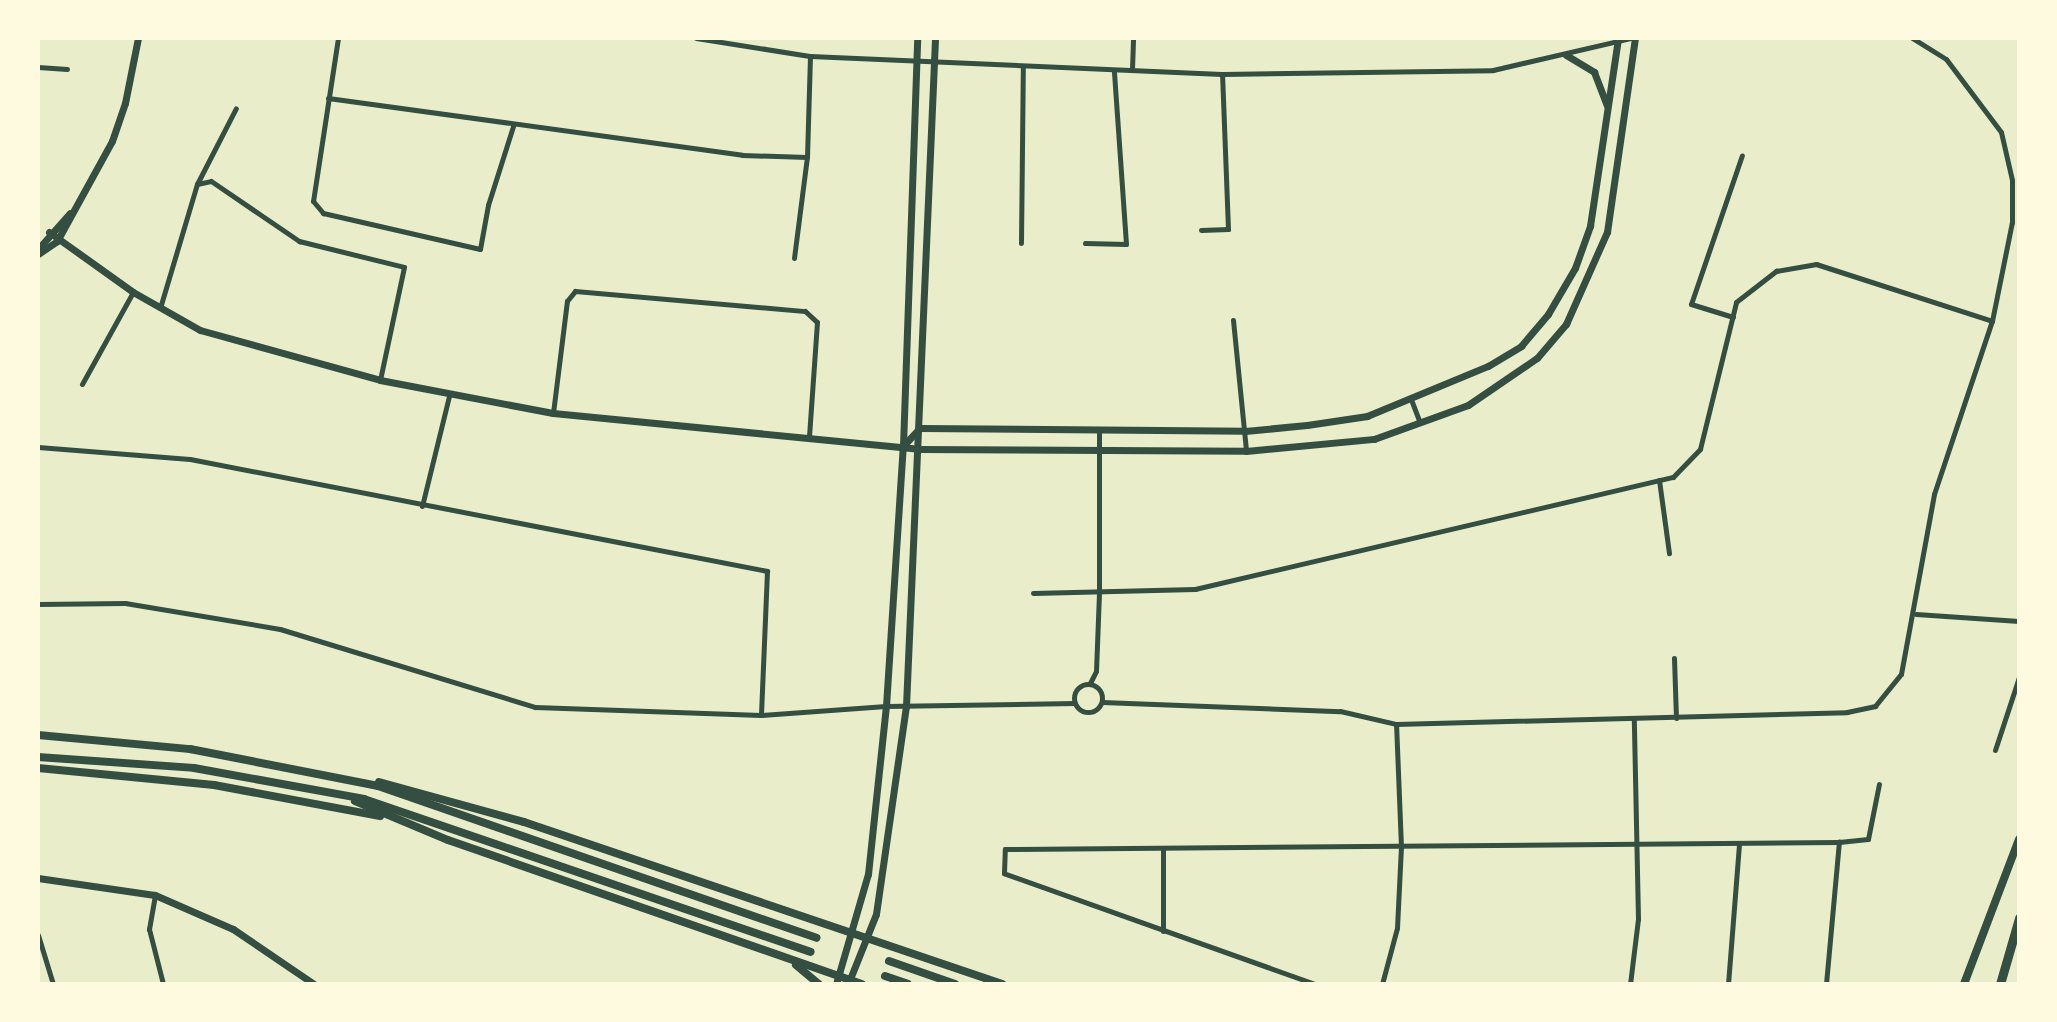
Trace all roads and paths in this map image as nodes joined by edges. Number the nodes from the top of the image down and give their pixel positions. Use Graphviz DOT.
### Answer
graph roads {
  1 [pos="138,38"];
  2 [pos="338,38"];
  3 [pos="696,38"];
  4 [pos="917,38"];
  5 [pos="935,38"];
  6 [pos="1133,38"];
  7 [pos="1633,38"];
  8 [pos="1912,38"];
  9 [pos="1617,40"];
  10 [pos="1566,55"];
  11 [pos="810,56"];
  12 [pos="917,60"];
  13 [pos="935,61"];
  14 [pos="1023,66"];
  15 [pos="38,67"];
  16 [pos="67,69"];
  17 [pos="1132,69"];
  18 [pos="1114,71"];
  19 [pos="1222,74"];
  20 [pos="328,98"];
  21 [pos="236,108"];
  22 [pos="1608,112"];
  23 [pos="513,126"];
  24 [pos="1742,155"];
  25 [pos="807,157"];
  26 [pos="197,184"];
  27 [pos="78,206"];
  28 [pos="1201,230"];
  29 [pos="49,232"];
  30 [pos="57,241"];
  31 [pos="1021,243"];
  32 [pos="1085,243"];
  33 [pos="38,251"];
  34 [pos="794,258"];
  35 [pos="133,292"];
  36 [pos="160,310"];
  37 [pos="1733,317"];
  38 [pos="1233,320"];
  39 [pos="1992,321"];
  40 [pos="380,380"];
  41 [pos="82,384"];
  42 [pos="449,396"];
  43 [pos="1412,402"];
  44 [pos="553,413"];
  45 [pos="1421,425"];
  46 [pos="920,428"];
  47 [pos="1099,431"];
  48 [pos="1245,431"];
  49 [pos="809,437"];
  50 [pos="903,446"];
  51 [pos="38,447"];
  52 [pos="918,449"];
  53 [pos="1246,451"];
  54 [pos="1099,452"];
  55 [pos="1659,480"];
  56 [pos="422,506"];
  57 [pos="1669,553"];
  58 [pos="1033,593"];
  59 [pos="1099,593"];
  60 [pos="38,604"];
  61 [pos="1916,614"];
  62 [pos="2019,621"];
  63 [pos="1674,658"];
  64 [pos="2019,677"];
  65 [pos="1090,683"];
  66 [pos="1102,702"];
  67 [pos="1075,703"];
  68 [pos="886,706"];
  69 [pos="906,706"];
  70 [pos="761,715"];
  71 [pos="1676,718"];
  72 [pos="1634,720"];
  73 [pos="1396,724"];
  74 [pos="38,735"];
  75 [pos="1995,750"];
  76 [pos="38,757"];
  77 [pos="38,768"];
  78 [pos="327,773"];
  79 [pos="1879,784"];
  80 [pos="329,791"];
  81 [pos="401,819"];
  82 [pos="2019,839"];
  83 [pos="1839,842"];
  84 [pos="1739,844"];
  85 [pos="1636,846"];
  86 [pos="1401,847"];
  87 [pos="1163,849"];
  88 [pos="38,878"];
  89 [pos="155,895"];
  90 [pos="2019,918"];
  91 [pos="1163,931"];
  92 [pos="853,933"];
  93 [pos="38,935"];
  94 [pos="816,938"];
  95 [pos="868,938"];
  96 [pos="811,952"];
  97 [pos="785,958"];
  98 [pos="889,961"];
  99 [pos="885,976"];
  100 [pos="838,980"];
  101 [pos="849,982"];
  102 [pos="53,984"];
  103 [pos="163,984"];
  104 [pos="314,984"];
  105 [pos="819,984"];
  106 [pos="862,984"];
  107 [pos="908,984"];
  108 [pos="955,984"];
  109 [pos="1002,984"];
  110 [pos="1315,984"];
  111 [pos="1382,984"];
  112 [pos="1630,984"];
  113 [pos="1728,984"];
  114 [pos="1826,984"];
  115 [pos="1964,984"];
  116 [pos="2000,984"];
  1 -- 27 [label="street"];
  2 -- 20 [label="street"];
  3 -- 11 [label="street"];
  4 -- 12 [label="street"];
  5 -- 13 [label="street"];
  6 -- 17 [label="street"];
  7 -- 9 [label="street"];
  7 -- 45 [label="street"];
  8 -- 39 [label="street"];
  9 -- 10 [label="street"];
  9 -- 22 [label="street"];
  10 -- 19 [label="street"];
  10 -- 22 [label="street"];
  11 -- 12 [label="street"];
  11 -- 25 [label="street"];
  12 -- 13 [label="street"];
  12 -- 50 [label="street"];
  13 -- 14 [label="street"];
  13 -- 46 [label="street"];
  14 -- 18 [label="street"];
  14 -- 31 [label="street"];
  15 -- 16 [label="street"];
  17 -- 18 [label="street"];
  17 -- 19 [label="street"];
  18 -- 32 [label="street"];
  19 -- 28 [label="street"];
  20 -- 23 [label="street"];
  20 -- 23 [label="street"];
  21 -- 26 [label="street"];
  22 -- 43 [label="street"];
  23 -- 25 [label="street"];
  24 -- 37 [label="street"];
  25 -- 34 [label="street"];
  26 -- 36 [label="street"];
  26 -- 40 [label="street"];
  27 -- 29 [label="street"];
  27 -- 30 [label="street"];
  29 -- 30 [label="street"];
  29 -- 33 [label="street"];
  30 -- 33 [label="street"];
  30 -- 35 [label="street"];
  35 -- 36 [label="street"];
  35 -- 41 [label="street"];
  36 -- 40 [label="street"];
  37 -- 39 [label="street"];
  37 -- 55 [label="street"];
  38 -- 48 [label="street"];
  39 -- 61 [label="street"];
  40 -- 42 [label="street"];
  42 -- 44 [label="street"];
  42 -- 56 [label="street"];
  43 -- 45 [label="street"];
  43 -- 48 [label="street"];
  44 -- 49 [label="street"];
  44 -- 49 [label="street"];
  45 -- 53 [label="street"];
  46 -- 47 [label="street"];
  46 -- 50 [label="street"];
  46 -- 52 [label="street"];
  47 -- 48 [label="street"];
  47 -- 54 [label="street"];
  48 -- 53 [label="street"];
  49 -- 50 [label="street"];
  50 -- 52 [label="street"];
  50 -- 68 [label="street"];
  51 -- 56 [label="street"];
  52 -- 54 [label="street"];
  52 -- 69 [label="street"];
  53 -- 54 [label="street"];
  54 -- 59 [label="street"];
  55 -- 57 [label="street"];
  55 -- 59 [label="street"];
  56 -- 70 [label="street"];
  58 -- 59 [label="street"];
  59 -- 65 [label="street"];
  60 -- 70 [label="street"];
  61 -- 62 [label="street"];
  61 -- 71 [label="street"];
  63 -- 71 [label="street"];
  64 -- 75 [label="street"];
  65 -- 66 [label="street"];
  65 -- 67 [label="street"];
  66 -- 67 [label="street"];
  66 -- 73 [label="street"];
  67 -- 69 [label="street"];
  68 -- 69 [label="street"];
  68 -- 70 [label="street"];
  68 -- 92 [label="street"];
  69 -- 95 [label="street"];
  71 -- 72 [label="street"];
  72 -- 73 [label="street"];
  72 -- 85 [label="street"];
  73 -- 86 [label="street"];
  74 -- 78 [label="main road"];
  76 -- 80 [label="main road"];
  77 -- 81 [label="main road"];
  78 -- 92 [label="main road"];
  78 -- 94 [label="main road"];
  79 -- 83 [label="street"];
  80 -- 81 [label="main road"];
  80 -- 96 [label="main road"];
  81 -- 97 [label="main road"];
  82 -- 115 [label="main road"];
  83 -- 84 [label="street"];
  83 -- 114 [label="street"];
  84 -- 85 [label="street"];
  84 -- 113 [label="street"];
  85 -- 86 [label="street"];
  85 -- 112 [label="street"];
  86 -- 87 [label="street"];
  86 -- 111 [label="street"];
  87 -- 91 [label="street"];
  87 -- 91 [label="street"];
  88 -- 89 [label="street"];
  89 -- 103 [label="street"];
  89 -- 104 [label="street"];
  90 -- 116 [label="highway"];
  91 -- 110 [label="street"];
  92 -- 95 [label="main road"];
  92 -- 100 [label="street"];
  93 -- 102 [label="street"];
  95 -- 101 [label="street"];
  95 -- 109 [label="main road"];
  97 -- 100 [label="main road"];
  97 -- 105 [label="main road"];
  98 -- 108 [label="main road"];
  99 -- 107 [label="main road"];
  100 -- 101 [label="main road"];
  101 -- 106 [label="main road"];
}
